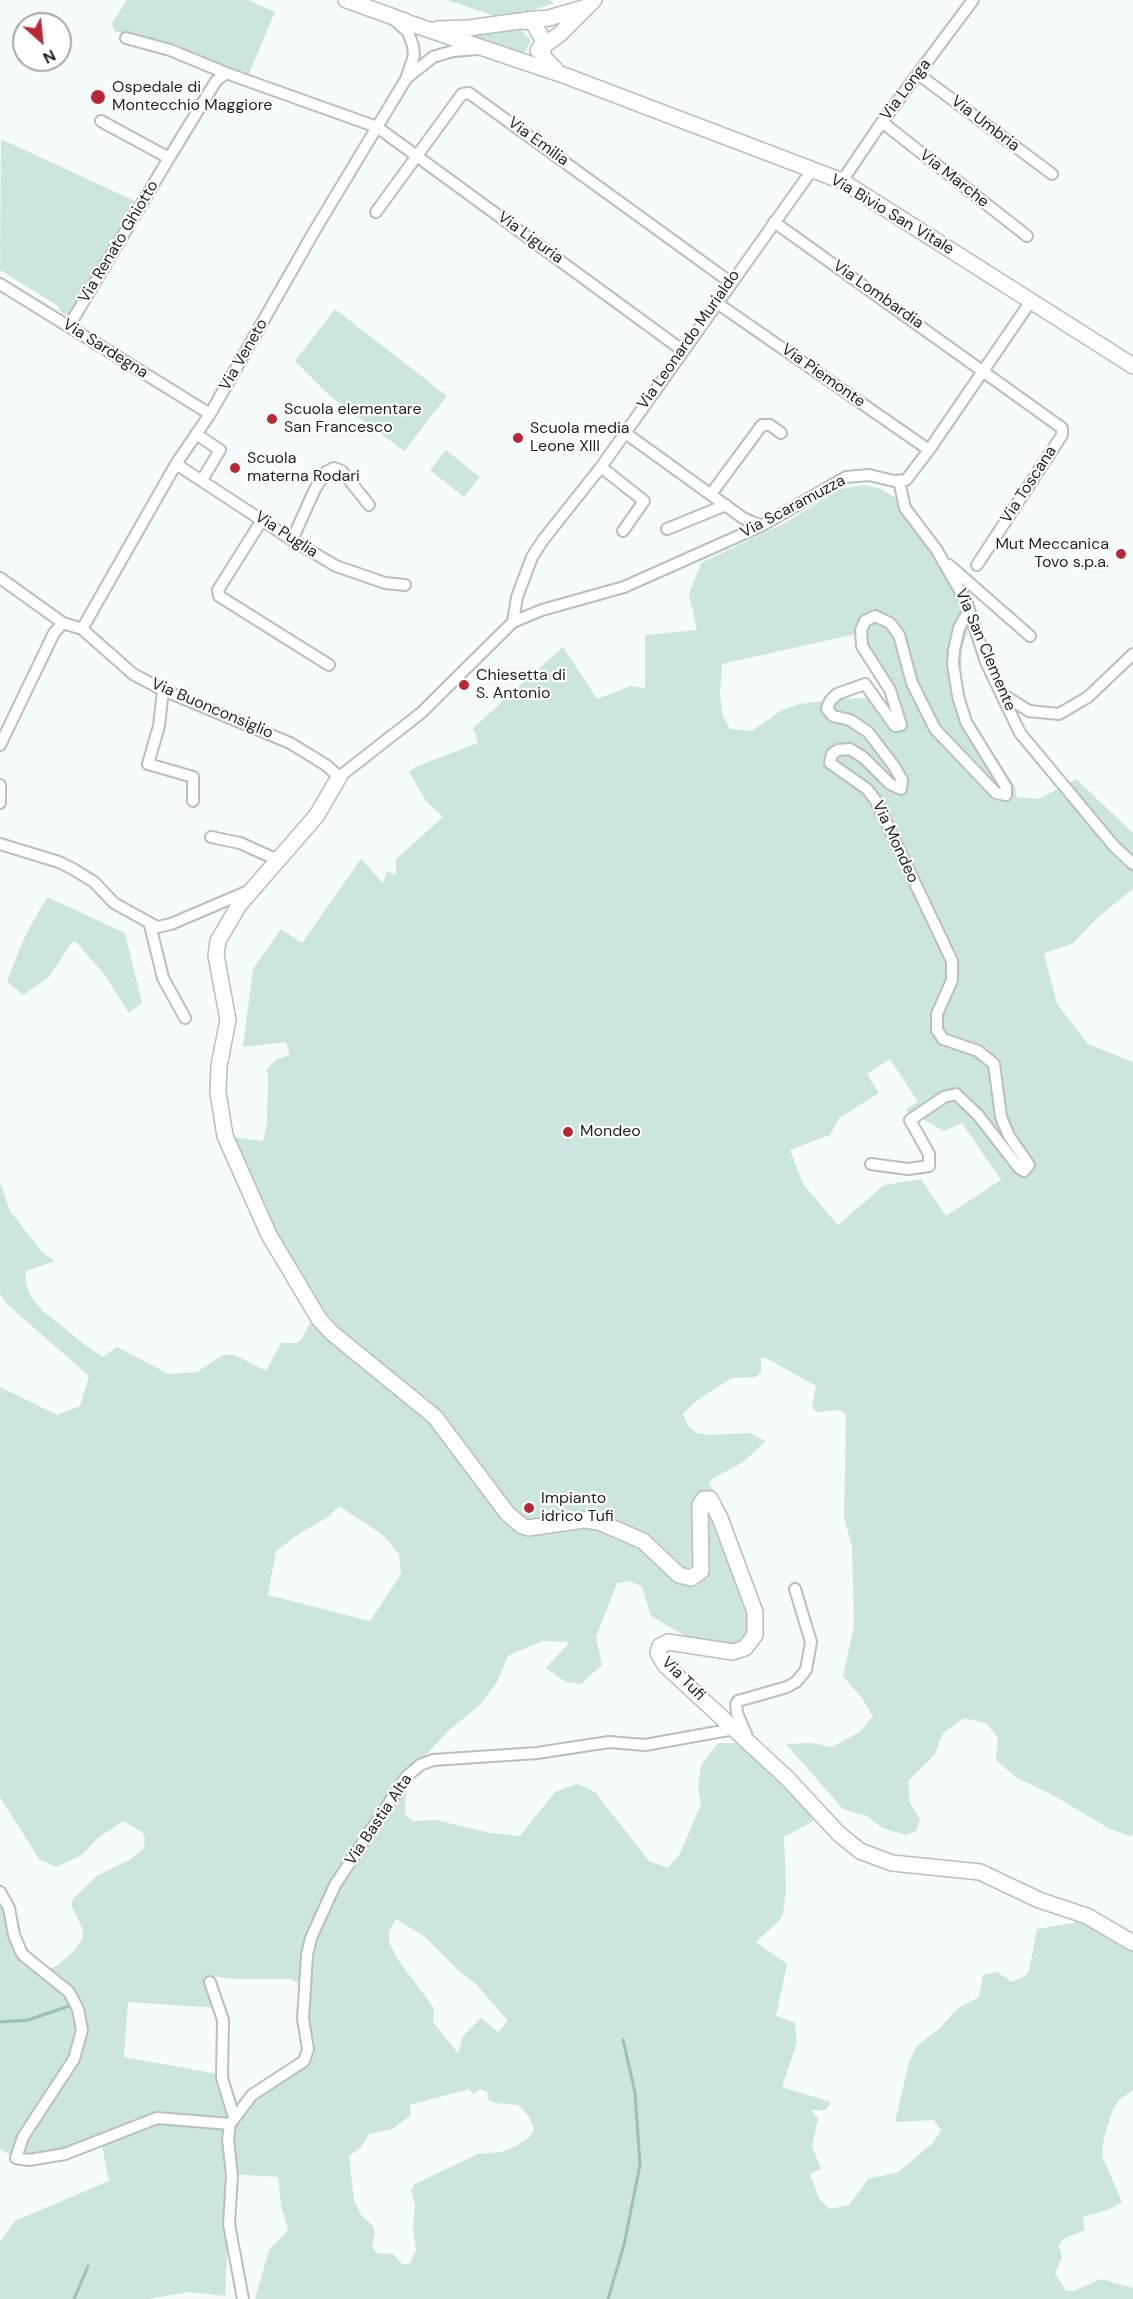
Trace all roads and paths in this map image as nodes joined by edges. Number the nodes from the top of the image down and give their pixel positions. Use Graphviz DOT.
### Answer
graph roads {
  1 [pos="346,0"];
  2 [pos="973,0"];
  3 [pos="590,4"];
  4 [pos="391,17"];
  5 [pos="520,21"];
  6 [pos="126,38"];
  7 [pos="543,46"];
  8 [pos="482,49"];
  9 [pos="521,60"];
  10 [pos="226,74"];
  11 [pos="918,74"];
  12 [pos="566,76"];
  13 [pos="406,79"];
  14 [pos="101,121"];
  15 [pos="882,122"];
  16 [pos="377,127"];
  17 [pos="418,157"];
  18 [pos="169,158"];
  19 [pos="812,170"];
  20 [pos="1053,174"];
  21 [pos="842,181"];
  22 [pos="376,212"];
  23 [pos="774,222"];
  24 [pos="1027,236"];
  25 [pos="730,282"];
  26 [pos="0,284"];
  27 [pos="1030,301"];
  28 [pos="717,303"];
  29 [pos="69,326"];
  30 [pos="682,350"];
  31 [pos="1133,366"];
  32 [pos="982,369"];
  33 [pos="210,414"];
  34 [pos="624,432"];
  35 [pos="781,433"];
  36 [pos="196,434"];
  37 [pos="929,450"];
  38 [pos="176,464"];
  39 [pos="601,467"];
  40 [pos="202,480"];
  41 [pos="899,482"];
  42 [pos="711,494"];
  43 [pos="369,505"];
  44 [pos="726,505"];
  45 [pos="262,520"];
  46 [pos="761,526"];
  47 [pos="667,529"];
  48 [pos="623,531"];
  49 [pos="292,540"];
  50 [pos="944,561"];
  51 [pos="977,565"];
  52 [pos="0,578"];
  53 [pos="405,585"];
  54 [pos="968,612"];
  55 [pos="513,622"];
  56 [pos="63,623"];
  57 [pos="82,629"];
  58 [pos="1030,636"];
  59 [pos="1133,654"];
  60 [pos="329,665"];
  61 [pos="163,690"];
  62 [pos="1001,693"];
  63 [pos="0,745"];
  64 [pos="339,777"];
  65 [pos="0,785"];
  66 [pos="193,801"];
  67 [pos="0,803"];
  68 [pos="212,837"];
  69 [pos="0,844"];
  70 [pos="280,858"];
  71 [pos="1133,864"];
  72 [pos="254,887"];
  73 [pos="150,925"];
  74 [pos="185,1018"];
  75 [pos="871,1164"];
  76 [pos="795,1589"];
  77 [pos="734,1730"];
  78 [pos="746,1742"];
  79 [pos="0,1892"];
  80 [pos="1133,1943"];
  81 [pos="210,1982"];
  82 [pos="234,2120"];
  83 [pos="243,2299"];
  1 -- 4 [label="street, Via Bivio San Vitale"];
  2 -- 11 [label="street, Via Longa"];
  3 -- 5 [label="street"];
  3 -- 7 [label="street"];
  4 -- 5 [label="street, Via Bivio San Vitale"];
  4 -- 8 [label="street, Via Bivio San Vitale"];
  4 -- 13 [label="street, Via Veneto"];
  5 -- 7 [label="street, Via Bivio San Vitale"];
  6 -- 10 [label="street"];
  7 -- 9 [label="street"];
  7 -- 12 [label="street, Via Bivio San Vitale"];
  8 -- 9 [label="street, Via Bivio San Vitale"];
  8 -- 13 [label="street, Via Veneto"];
  9 -- 12 [label="street, Via Bivio San Vitale"];
  10 -- 16 [label="street"];
  10 -- 18 [label="street, Via Renato Ghiotto"];
  11 -- 15 [label="street, Via Longa"];
  11 -- 20 [label="street, Via Umbria"];
  12 -- 19 [label="street, Via Bivio San Vitale"];
  13 -- 16 [label="street, Via Veneto"];
  14 -- 18 [label="street"];
  15 -- 21 [label="street, Via Longa"];
  15 -- 24 [label="street, Via Marche"];
  16 -- 17 [label="street, Via Liguria"];
  16 -- 33 [label="street, Via Veneto"];
  17 -- 22 [label="street, Via Emilia"];
  17 -- 25 [label="street, Via Emilia"];
  17 -- 30 [label="street, Via Liguria"];
  18 -- 29 [label="street, Via Renato Ghiotto"];
  19 -- 21 [label="street, Via Bivio San Vitale"];
  19 -- 23 [label="street, Via Leonardo Murialdo"];
  21 -- 27 [label="street, Via Bivio San Vitale"];
  23 -- 25 [label="street, Via Leonardo Murialdo"];
  23 -- 32 [label="street, Via Lombardia"];
  25 -- 28 [label="street, Via Leonardo Murialdo"];
  26 -- 29 [label="street, Via Sardegna"];
  27 -- 31 [label="street, Via Bivio San Vitale"];
  27 -- 32 [label="street"];
  28 -- 30 [label="street, Via Leonardo Murialdo"];
  28 -- 37 [label="street, Via Piemonte"];
  29 -- 33 [label="street, Via Sardegna"];
  30 -- 34 [label="street, Via Leonardo Murialdo"];
  32 -- 37 [label="street"];
  32 -- 51 [label="street, Via Toscana"];
  33 -- 36 [label="street, Via Veneto"];
  34 -- 39 [label="street, Via Leonardo Murialdo"];
  34 -- 42 [label="street"];
  35 -- 42 [label="street"];
  36 -- 38 [label="street, Via Veneto"];
  36 -- 40 [label="street"];
  37 -- 41 [label="street"];
  38 -- 40 [label="street, Via Puglia"];
  38 -- 57 [label="street, Via Veneto"];
  39 -- 48 [label="street"];
  39 -- 55 [label="street, Via Leonardo Murialdo"];
  40 -- 45 [label="street, Via Puglia"];
  41 -- 46 [label="street, Via Scaramuzza"];
  41 -- 50 [label="street, Via San Clemente"];
  42 -- 44 [label="street"];
  43 -- 49 [label="street"];
  44 -- 46 [label="street"];
  44 -- 47 [label="street"];
  45 -- 49 [label="street, Via Puglia"];
  45 -- 60 [label="street"];
  46 -- 55 [label="street, Via Scaramuzza"];
  49 -- 53 [label="street, Via Puglia"];
  50 -- 54 [label="street, Via San Clemente"];
  50 -- 58 [label="street"];
  52 -- 56 [label="street, Via Buonconsiglio"];
  54 -- 62 [label="street, Via San Clemente"];
  54 -- 75 [label="street, Via Mondeo"];
  55 -- 64 [label="street"];
  56 -- 57 [label="street, Via Buonconsiglio"];
  56 -- 63 [label="street"];
  57 -- 61 [label="street, Via Buonconsiglio"];
  59 -- 62 [label="street"];
  61 -- 64 [label="street, Via Buonconsiglio"];
  61 -- 66 [label="street"];
  62 -- 71 [label="street, Via San Clemente"];
  64 -- 70 [label="street"];
  65 -- 67 [label="street"];
  68 -- 70 [label="street"];
  69 -- 73 [label="street"];
  70 -- 72 [label="street"];
  72 -- 73 [label="street"];
  72 -- 77 [label="street, Via Tufi"];
  73 -- 74 [label="street"];
  76 -- 78 [label="street"];
  77 -- 78 [label="street, Via Tufi"];
  77 -- 82 [label="street, Via Bastia Alta"];
  78 -- 80 [label="street, Via Tufi"];
  79 -- 82 [label="street"];
  81 -- 82 [label="street"];
  82 -- 83 [label="street"];
}
